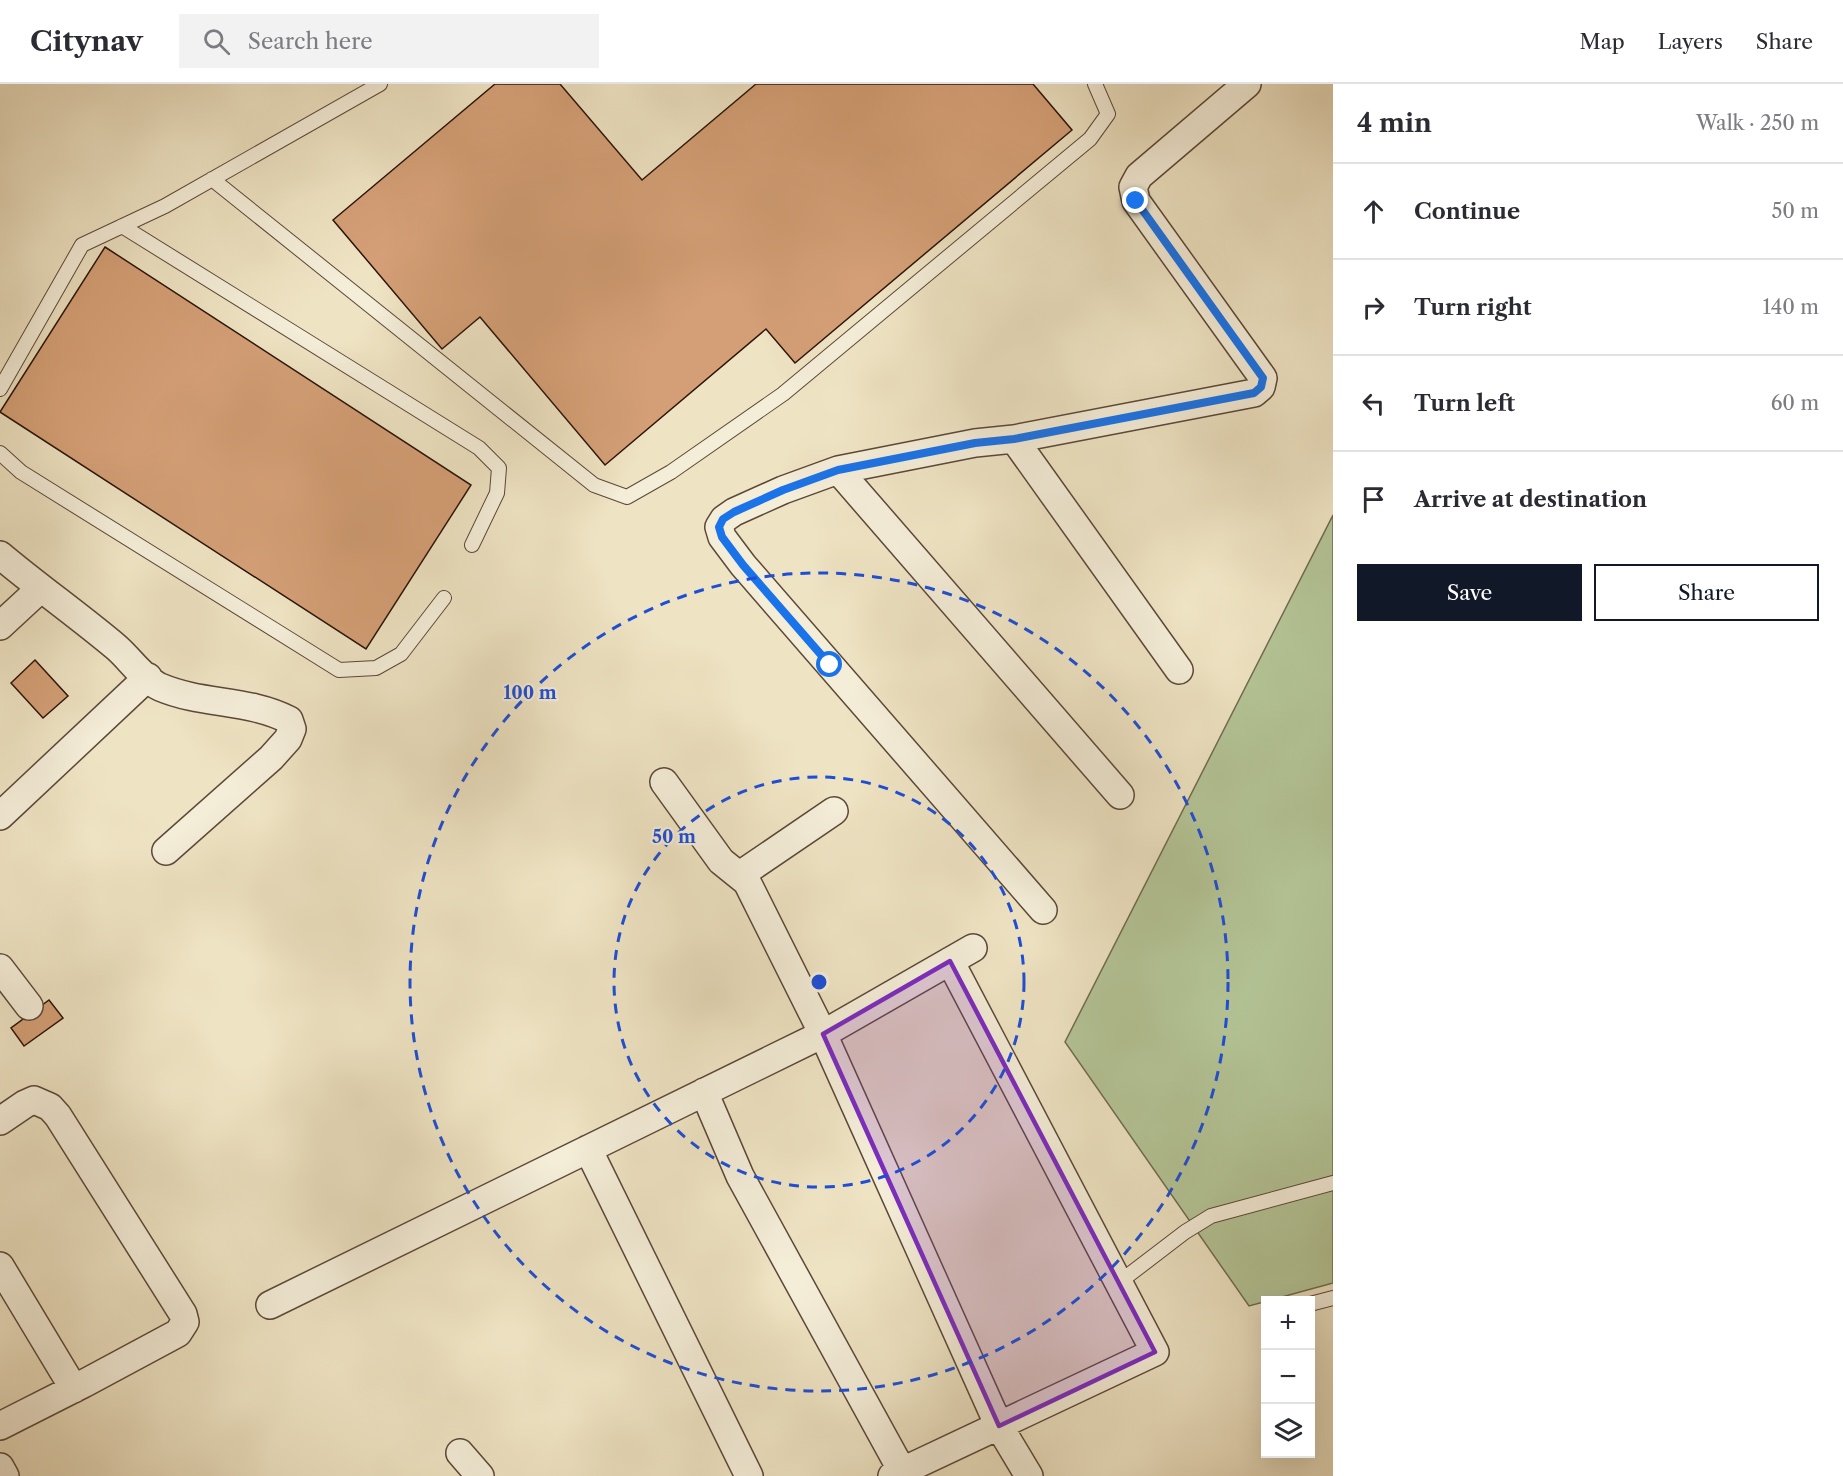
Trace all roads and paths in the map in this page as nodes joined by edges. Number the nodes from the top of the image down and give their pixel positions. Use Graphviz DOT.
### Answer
graph roads {
  1 [pos="380,84"];
  2 [pos="1095,84"];
  3 [pos="1247,84"];
  4 [pos="212,179"];
  5 [pos="122,226"];
  6 [pos="0,389"];
  7 [pos="1014,439"];
  8 [pos="0,453"];
  9 [pos="838,470"];
  10 [pos="472,544"];
  11 [pos="0,555"];
  12 [pos="40,589"];
  13 [pos="444,598"];
  14 [pos="0,626"];
  15 [pos="1179,670"];
  16 [pos="148,677"];
  17 [pos="664,782"];
  18 [pos="1120,795"];
  19 [pos="834,811"];
  20 [pos="0,816"];
  21 [pos="166,850"];
  22 [pos="740,875"];
  23 [pos="1043,910"];
  24 [pos="0,968"];
  25 [pos="29,1006"];
  26 [pos="823,1034"];
  27 [pos="704,1092"];
  28 [pos="0,1121"];
  29 [pos="588,1149"];
  30 [pos="1333,1183"];
  31 [pos="0,1266"];
  32 [pos="1117,1284"];
  33 [pos="1333,1298"];
  34 [pos="1315,1303"];
  35 [pos="270,1305"];
  36 [pos="74,1389"];
  37 [pos="0,1426"];
  38 [pos="999,1426"];
  39 [pos="460,1453"];
  40 [pos="0,1467"];
  41 [pos="897,1474"];
  42 [pos="5,1476"];
  43 [pos="480,1476"];
  44 [pos="749,1476"];
  45 [pos="1029,1476"];
  1 -- 4 [label="lane"];
  2 -- 4 [label="lane"];
  3 -- 7 [label="street"];
  4 -- 5 [label="lane"];
  5 -- 6 [label="lane"];
  5 -- 10 [label="lane"];
  7 -- 9 [label="street"];
  7 -- 15 [label="street"];
  8 -- 13 [label="lane"];
  9 -- 18 [label="street"];
  9 -- 23 [label="street"];
  11 -- 12 [label="street"];
  12 -- 14 [label="street"];
  12 -- 16 [label="street"];
  16 -- 20 [label="street"];
  16 -- 21 [label="street"];
  17 -- 22 [label="street"];
  19 -- 22 [label="street"];
  22 -- 26 [label="street"];
  24 -- 25 [label="street"];
  26 -- 27 [label="street"];
  26 -- 32 [label="street"];
  26 -- 38 [label="street"];
  27 -- 29 [label="street"];
  27 -- 41 [label="street"];
  28 -- 36 [label="street"];
  29 -- 35 [label="street"];
  29 -- 44 [label="street"];
  30 -- 32 [label="lane"];
  31 -- 36 [label="street"];
  32 -- 38 [label="street"];
  33 -- 34 [label="lane"];
  36 -- 37 [label="street"];
  38 -- 41 [label="street"];
  38 -- 45 [label="street"];
  39 -- 43 [label="street"];
  40 -- 42 [label="street"];
}
